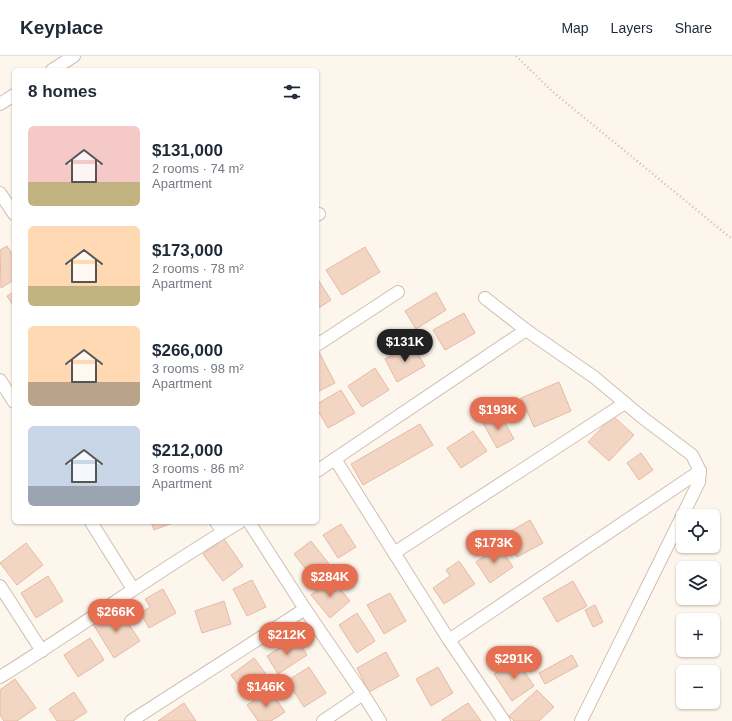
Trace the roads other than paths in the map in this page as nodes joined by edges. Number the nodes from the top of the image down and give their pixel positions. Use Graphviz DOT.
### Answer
graph roads {
  1 [pos="74,56"];
  2 [pos="55,68"];
  3 [pos="12,96"];
  4 [pos="0,104"];
  5 [pos="0,193"];
  6 [pos="12,211"];
  7 [pos="398,292"];
  8 [pos="485,298"];
  9 [pos="526,330"];
  10 [pos="319,344"];
  11 [pos="0,380"];
  12 [pos="12,399"];
  13 [pos="625,403"];
  14 [pos="335,459"];
  15 [pos="319,470"];
  16 [pos="700,471"];
  17 [pos="92,524"];
  18 [pos="217,524"];
  19 [pos="237,524"];
  20 [pos="250,524"];
  21 [pos="223,532"];
  22 [pos="394,553"];
  23 [pos="0,586"];
  24 [pos="133,589"];
  25 [pos="305,609"];
  26 [pos="449,640"];
  27 [pos="42,651"];
  28 [pos="0,677"];
  29 [pos="364,694"];
  30 [pos="131,721"];
  31 [pos="323,721"];
  32 [pos="380,721"];
  33 [pos="504,721"];
  34 [pos="581,721"];
  1 -- 2 [label="street"];
  3 -- 4 [label="street"];
  5 -- 6 [label="street"];
  7 -- 10 [label="street"];
  8 -- 9 [label="street"];
  9 -- 13 [label="street"];
  9 -- 14 [label="street"];
  11 -- 12 [label="street"];
  13 -- 16 [label="street"];
  13 -- 22 [label="street"];
  14 -- 15 [label="street"];
  14 -- 22 [label="street"];
  16 -- 26 [label="street"];
  16 -- 34 [label="street"];
  17 -- 24 [label="street"];
  18 -- 21 [label="street"];
  19 -- 21 [label="street"];
  20 -- 25 [label="street"];
  21 -- 24 [label="street"];
  22 -- 26 [label="street"];
  23 -- 27 [label="street"];
  24 -- 27 [label="street"];
  25 -- 29 [label="street"];
  25 -- 30 [label="street"];
  26 -- 33 [label="street"];
  27 -- 28 [label="street"];
  29 -- 31 [label="street"];
  29 -- 32 [label="street"];
}
